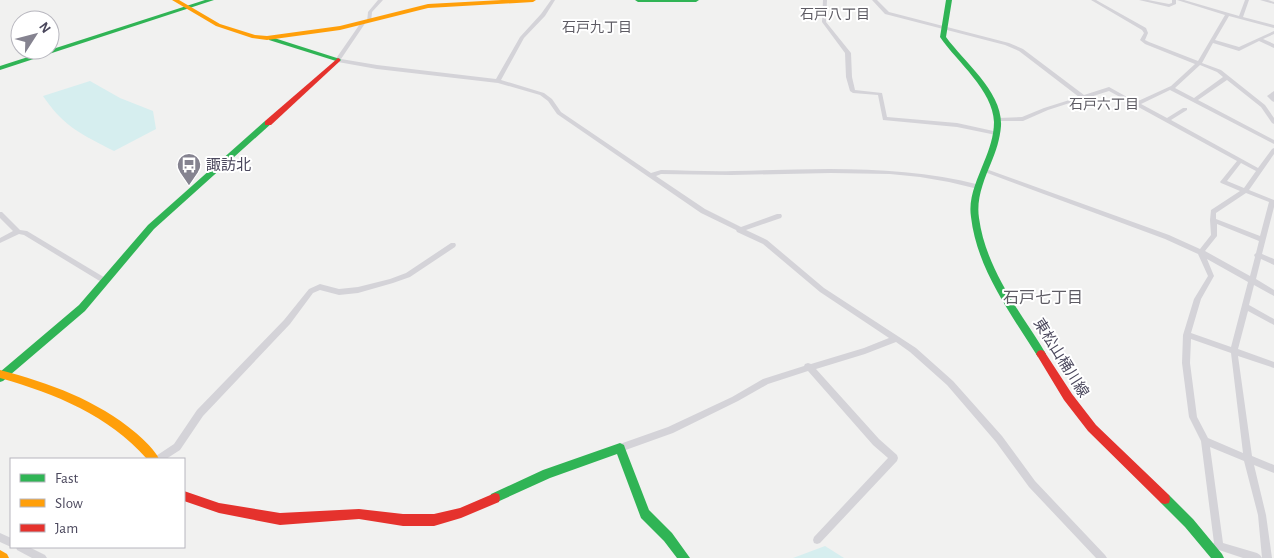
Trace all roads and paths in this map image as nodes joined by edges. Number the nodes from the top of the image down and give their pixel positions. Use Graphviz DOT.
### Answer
graph roads {
  1 [pos="175,0"];
  2 [pos="211,0"];
  3 [pos="381,0"];
  4 [pos="533,0"];
  5 [pos="553,0"];
  6 [pos="638,0"];
  7 [pos="696,0"];
  8 [pos="825,0"];
  9 [pos="874,0"];
  10 [pos="949,0"];
  11 [pos="1093,0"];
  12 [pos="1141,0"];
  13 [pos="1174,0"];
  14 [pos="1179,0"];
  15 [pos="1247,0"];
  16 [pos="1262,0"];
  17 [pos="513,1"];
  18 [pos="1274,3"];
  19 [pos="186,8"];
  20 [pos="1228,14"];
  21 [pos="1241,18"];
  22 [pos="366,22"];
  23 [pos="1274,26"];
  24 [pos="942,29"];
  25 [pos="1274,32"];
  26 [pos="267,38"];
  27 [pos="1259,39"];
  28 [pos="1212,41"];
  29 [pos="1274,46"];
  30 [pos="338,60"];
  31 [pos="1199,63"];
  32 [pos="0,68"];
  33 [pos="1227,76"];
  34 [pos="498,81"];
  35 [pos="1170,88"];
  36 [pos="1274,93"];
  37 [pos="1084,98"];
  38 [pos="1274,100"];
  39 [pos="1194,101"];
  40 [pos="1138,103"];
  41 [pos="1185,109"];
  42 [pos="998,120"];
  43 [pos="1168,120"];
  44 [pos="1274,122"];
  45 [pos="996,134"];
  46 [pos="1274,142"];
  47 [pos="1274,150"];
  48 [pos="1271,160"];
  49 [pos="1240,161"];
  50 [pos="984,170"];
  51 [pos="1260,171"];
  52 [pos="651,175"];
  53 [pos="978,187"];
  54 [pos="1245,191"];
  55 [pos="1273,202"];
  56 [pos="0,214"];
  57 [pos="779,216"];
  58 [pos="1213,220"];
  59 [pos="739,230"];
  60 [pos="18,232"];
  61 [pos="1261,239"];
  62 [pos="0,241"];
  63 [pos="452,245"];
  64 [pos="1200,252"];
  65 [pos="1258,255"];
  66 [pos="1274,262"];
  67 [pos="1251,280"];
  68 [pos="105,282"];
  69 [pos="1274,293"];
  70 [pos="1245,306"];
  71 [pos="1274,322"];
  72 [pos="1187,334"];
  73 [pos="896,339"];
  74 [pos="1234,351"];
  75 [pos="808,366"];
  76 [pos="1274,366"];
  77 [pos="1,376"];
  78 [pos="1205,441"];
  79 [pos="620,448"];
  80 [pos="153,458"];
  81 [pos="161,458"];
  82 [pos="1248,459"];
  83 [pos="1274,469"];
  84 [pos="185,496"];
  85 [pos="816,540"];
  86 [pos="1215,547"];
  87 [pos="22,548"];
  88 [pos="42,558"];
  89 [pos="684,558"];
  90 [pos="1102,558"];
  91 [pos="1218,558"];
  92 [pos="1257,558"];
  93 [pos="1267,558"];
  1 -- 19 [label="street"];
  2 -- 19 [label="street"];
  3 -- 22 [label="street"];
  4 -- 17 [label="street"];
  5 -- 34 [label="street"];
  6 -- 7 [label="street"];
  8 -- 45 [label="street"];
  9 -- 24 [label="street"];
  10 -- 24 [label="street"];
  11 -- 31 [label="street"];
  12 -- 13 [label="street"];
  14 -- 20 [label="street"];
  15 -- 21 [label="street"];
  16 -- 18 [label="street"];
  17 -- 22 [label="street"];
  19 -- 26 [label="street"];
  19 -- 32 [label="street"];
  20 -- 21 [label="street"];
  20 -- 28 [label="street"];
  21 -- 23 [label="street"];
  22 -- 26 [label="street"];
  22 -- 30 [label="street"];
  24 -- 37 [label="street"];
  24 -- 42 [label="street"];
  25 -- 27 [label="street"];
  26 -- 30 [label="street"];
  27 -- 28 [label="street"];
  27 -- 29 [label="street"];
  28 -- 31 [label="street"];
  30 -- 34 [label="street"];
  30 -- 68 [label="street"];
  31 -- 33 [label="street"];
  31 -- 35 [label="street"];
  33 -- 39 [label="street"];
  33 -- 44 [label="street"];
  34 -- 52 [label="street"];
  35 -- 39 [label="street"];
  35 -- 40 [label="street"];
  36 -- 38 [label="street"];
  37 -- 40 [label="street"];
  37 -- 42 [label="street"];
  39 -- 46 [label="street"];
  40 -- 43 [label="street"];
  41 -- 43 [label="street"];
  42 -- 45 [label="street, 東松山桶川線"];
  43 -- 49 [label="street"];
  45 -- 50 [label="street, 東松山桶川線"];
  47 -- 48 [label="street"];
  48 -- 51 [label="street"];
  49 -- 51 [label="street"];
  49 -- 54 [label="street"];
  50 -- 53 [label="street, 東松山桶川線"];
  50 -- 64 [label="street"];
  51 -- 54 [label="street"];
  52 -- 53 [label="street"];
  52 -- 59 [label="street"];
  53 -- 86 [label="street, 東松山桶川線"];
  54 -- 55 [label="street"];
  54 -- 58 [label="street"];
  55 -- 61 [label="street"];
  56 -- 60 [label="street"];
  57 -- 59 [label="street"];
  58 -- 61 [label="street"];
  58 -- 64 [label="street"];
  59 -- 73 [label="street"];
  60 -- 62 [label="street"];
  60 -- 68 [label="street"];
  61 -- 65 [label="street"];
  63 -- 81 [label="street"];
  64 -- 67 [label="street"];
  64 -- 72 [label="street"];
  65 -- 66 [label="street"];
  65 -- 67 [label="street"];
  67 -- 69 [label="street"];
  67 -- 70 [label="street"];
  68 -- 77 [label="street"];
  70 -- 71 [label="street"];
  70 -- 74 [label="street"];
  72 -- 74 [label="street"];
  72 -- 78 [label="street"];
  73 -- 75 [label="street"];
  73 -- 90 [label="street"];
  74 -- 76 [label="street"];
  74 -- 82 [label="street"];
  75 -- 79 [label="street"];
  75 -- 85 [label="street"];
  77 -- 80 [label="street"];
  78 -- 82 [label="street"];
  78 -- 86 [label="street"];
  79 -- 84 [label="street"];
  79 -- 89 [label="street"];
  82 -- 83 [label="street"];
  82 -- 93 [label="street"];
  86 -- 91 [label="street, 東松山桶川線"];
  86 -- 92 [label="street"];
  87 -- 88 [label="street"];
}
